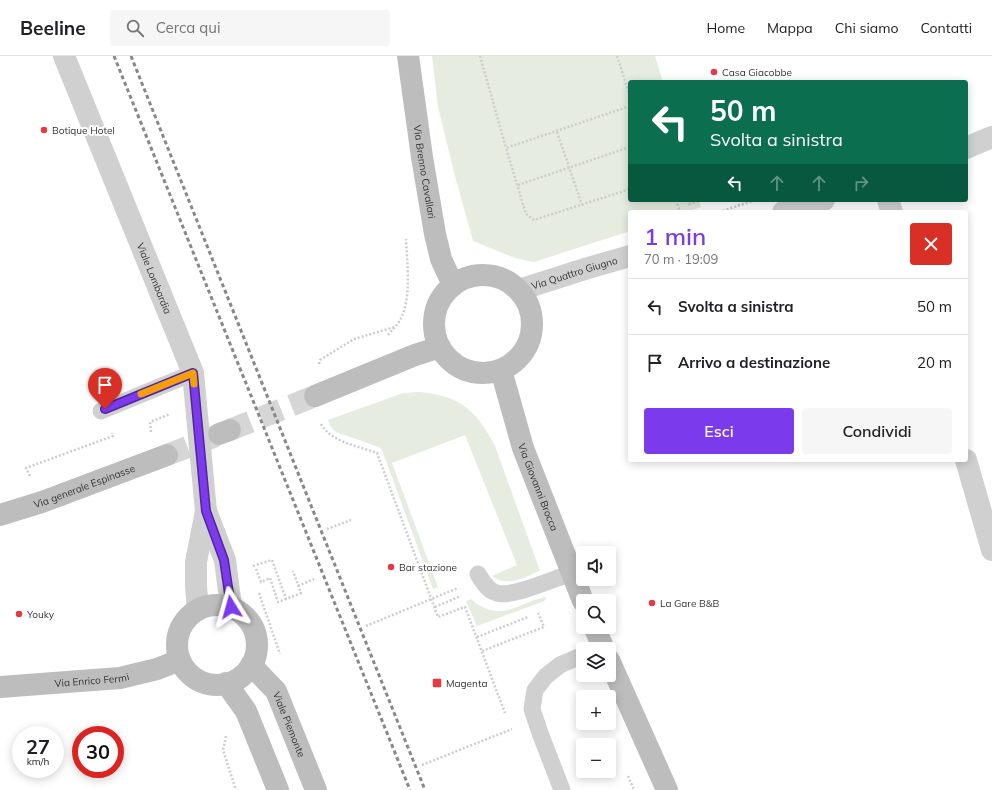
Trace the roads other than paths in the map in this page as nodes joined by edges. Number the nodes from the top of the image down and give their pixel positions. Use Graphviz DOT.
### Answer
graph roads {
  1 [pos="64,56"];
  2 [pos="408,56"];
  3 [pos="992,137"];
  4 [pos="968,147"];
  5 [pos="817,202"];
  6 [pos="790,210"];
  7 [pos="628,257"];
  8 [pos="453,285"];
  9 [pos="519,290"];
  10 [pos="440,347"];
  11 [pos="501,370"];
  12 [pos="193,373"];
  13 [pos="315,396"];
  14 [pos="103,410"];
  15 [pos="167,455"];
  16 [pos="967,462"];
  17 [pos="206,511"];
  18 [pos="0,515"];
  19 [pos="992,550"];
  20 [pos="572,573"];
  21 [pos="471,580"];
  22 [pos="580,594"];
  23 [pos="231,607"];
  24 [pos="198,610"];
  25 [pos="576,658"];
  26 [pos="180,660"];
  27 [pos="251,665"];
  28 [pos="616,678"];
  29 [pos="226,683"];
  30 [pos="0,687"];
  31 [pos="278,790"];
  32 [pos="316,790"];
  33 [pos="562,790"];
  34 [pos="667,790"];
  1 -- 12 [label="street, Viale Lombardia"];
  2 -- 8 [label="street, Via Brenno Cavallari"];
  3 -- 4 [label="street"];
  5 -- 6 [label="street"];
  7 -- 9 [label="street, Via Quattro Giugno"];
  8 -- 9 [label="street"];
  8 -- 10 [label="street"];
  9 -- 11 [label="street"];
  10 -- 11 [label="street"];
  10 -- 13 [label="street"];
  11 -- 20 [label="street, Via Giovanni Brocca"];
  12 -- 14 [label="lane"];
  12 -- 17 [label="street, Viale Lombardia"];
  15 -- 18 [label="street, Via generale Espinasse"];
  16 -- 19 [label="street"];
  17 -- 23 [label="street, Viale Lombardia"];
  17 -- 24 [label="street, Viale Lombardia"];
  20 -- 21 [label="lane"];
  20 -- 22 [label="street, Via Giovanni Brocca"];
  23 -- 24 [label="street"];
  23 -- 27 [label="street"];
  24 -- 26 [label="street"];
  25 -- 33 [label="lane"];
  26 -- 29 [label="street"];
  26 -- 30 [label="street, Via Enrico Fermi"];
  27 -- 29 [label="street"];
  27 -- 32 [label="street, Viale Piemonte"];
  28 -- 34 [label="street"];
  29 -- 31 [label="street"];
}
